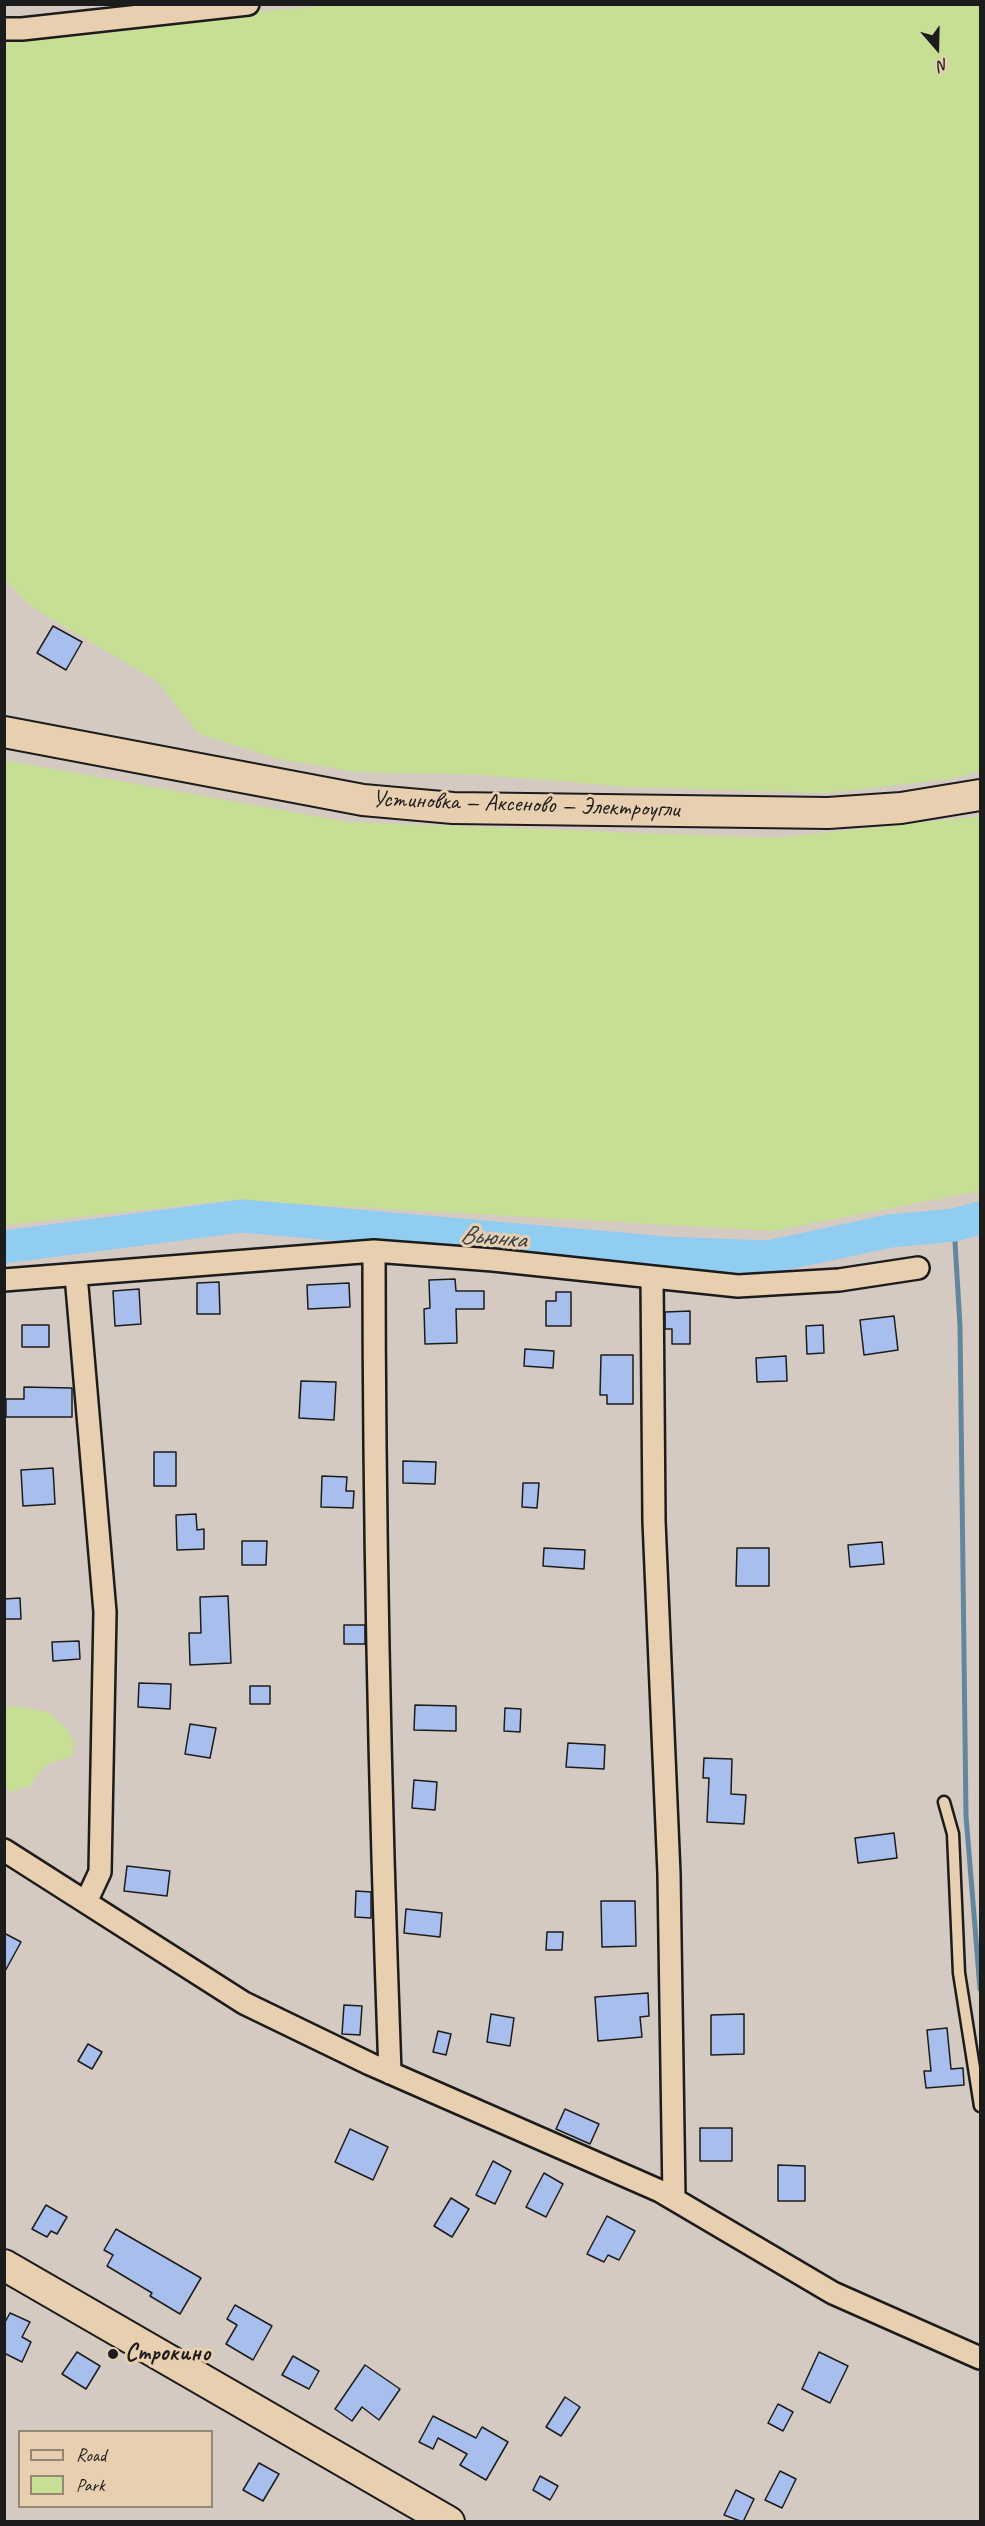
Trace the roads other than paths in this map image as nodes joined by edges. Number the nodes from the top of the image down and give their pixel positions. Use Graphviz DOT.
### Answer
graph roads {
  1 [pos="248,4"];
  2 [pos="225,6"];
  3 [pos="4,29"];
  4 [pos="4,732"];
  5 [pos="981,795"];
  6 [pos="374,1251"];
  7 [pos="918,1268"];
  8 [pos="76,1275"];
  9 [pos="652,1277"];
  10 [pos="4,1280"];
  11 [pos="944,1803"];
  12 [pos="4,1850"];
  13 [pos="86,1902"];
  14 [pos="390,2073"];
  15 [pos="981,2106"];
  16 [pos="674,2199"];
  17 [pos="4,2265"];
  18 [pos="981,2358"];
  19 [pos="449,2522"];
  1 -- 2 [label="street"];
  2 -- 3 [label="street"];
  4 -- 5 [label="main road, Устиновка — Аксеново — Электроугли"];
  6 -- 8 [label="street"];
  6 -- 9 [label="street"];
  6 -- 14 [label="street"];
  7 -- 9 [label="street"];
  8 -- 10 [label="street"];
  8 -- 13 [label="street"];
  9 -- 16 [label="street"];
  11 -- 15 [label="lane"];
  12 -- 13 [label="street"];
  13 -- 14 [label="street"];
  14 -- 16 [label="street"];
  16 -- 18 [label="street"];
  17 -- 19 [label="main road"];
}
